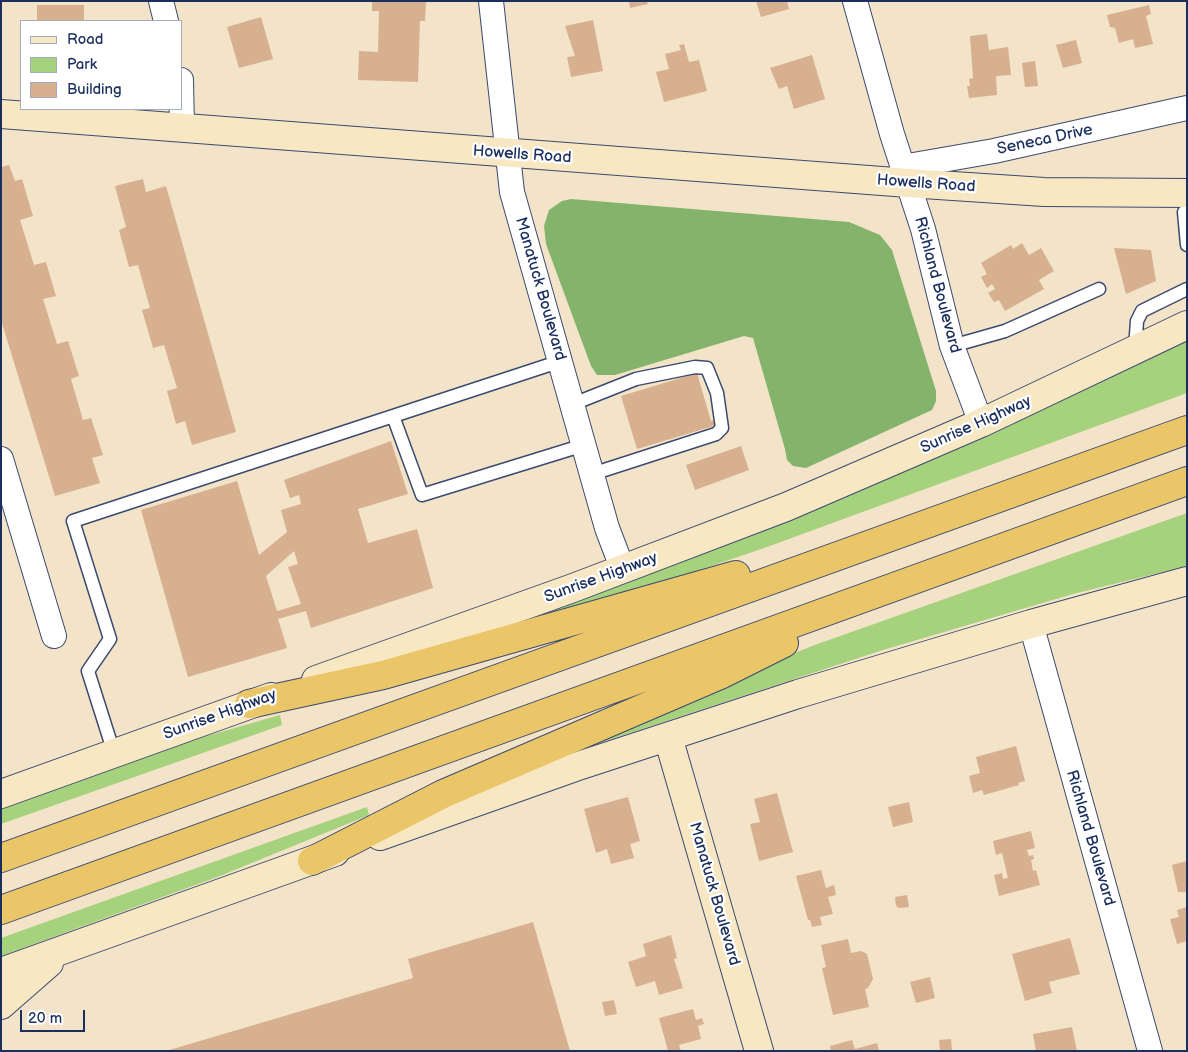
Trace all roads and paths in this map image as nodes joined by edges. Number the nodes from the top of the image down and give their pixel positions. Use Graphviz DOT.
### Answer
graph roads {
  1 [pos="161,1"];
  2 [pos="491,1"];
  3 [pos="855,1"];
  4 [pos="166,20"];
  5 [pos="1187,108"];
  6 [pos="182,110"];
  7 [pos="1,114"];
  8 [pos="182,129"];
  9 [pos="507,154"];
  10 [pos="905,175"];
  11 [pos="1186,206"];
  12 [pos="1187,244"];
  13 [pos="1100,289"];
  14 [pos="1187,289"];
  15 [pos="1187,325"];
  16 [pos="952,346"];
  17 [pos="1135,351"];
  18 [pos="561,361"];
  19 [pos="573,404"];
  20 [pos="393,416"];
  21 [pos="981,423"];
  22 [pos="1187,430"];
  23 [pos="584,445"];
  24 [pos="1,459"];
  25 [pos="592,474"];
  26 [pos="1187,482"];
  27 [pos="954,514"];
  28 [pos="623,570"];
  29 [pos="1187,581"];
  30 [pos="887,590"];
  31 [pos="1031,624"];
  32 [pos="54,636"];
  33 [pos="249,704"];
  34 [pos="668,737"];
  35 [pos="114,753"];
  36 [pos="1,794"];
  37 [pos="1,858"];
  38 [pos="312,861"];
  39 [pos="1,910"];
  40 [pos="66,950"];
  41 [pos="1,972"];
  42 [pos="1,1005"];
  43 [pos="759,1051"];
  44 [pos="1150,1051"];
  1 -- 4 [label="street"];
  2 -- 9 [label="street, Manatuck Boulevard"];
  3 -- 10 [label="street, Richland Boulevard"];
  5 -- 10 [label="street, Seneca Drive"];
  6 -- 8 [label="street"];
  7 -- 8 [label="main road, Howells Road"];
  8 -- 9 [label="main road, Howells Road"];
  9 -- 10 [label="main road, Howells Road"];
  9 -- 18 [label="street, Manatuck Boulevard"];
  10 -- 11 [label="main road, Howells Road"];
  10 -- 16 [label="street, Richland Boulevard"];
  11 -- 12 [label="lane"];
  13 -- 16 [label="lane"];
  14 -- 17 [label="lane"];
  15 -- 17 [label="main road, Sunrise Highway"];
  16 -- 21 [label="street, Richland Boulevard"];
  17 -- 21 [label="main road, Sunrise Highway"];
  18 -- 19 [label="street, Manatuck Boulevard"];
  18 -- 20 [label="lane"];
  19 -- 23 [label="street, Manatuck Boulevard"];
  19 -- 25 [label="lane"];
  20 -- 23 [label="lane"];
  20 -- 35 [label="lane"];
  21 -- 28 [label="main road, Sunrise Highway"];
  22 -- 27 [label="highway"];
  23 -- 25 [label="street, Manatuck Boulevard"];
  24 -- 32 [label="street"];
  25 -- 28 [label="street, Manatuck Boulevard"];
  26 -- 30 [label="highway"];
  27 -- 33 [label="highway"];
  27 -- 37 [label="highway"];
  28 -- 33 [label="main road, Sunrise Highway"];
  29 -- 31 [label="main road"];
  30 -- 38 [label="highway"];
  30 -- 39 [label="highway"];
  31 -- 34 [label="main road"];
  31 -- 44 [label="street, Richland Boulevard"];
  33 -- 35 [label="main road, Sunrise Highway"];
  34 -- 38 [label="main road"];
  34 -- 43 [label="main road, Manatuck Boulevard"];
  35 -- 36 [label="main road, Sunrise Highway"];
  38 -- 40 [label="main road"];
  40 -- 41 [label="main road"];
  40 -- 42 [label="main road"];
}
